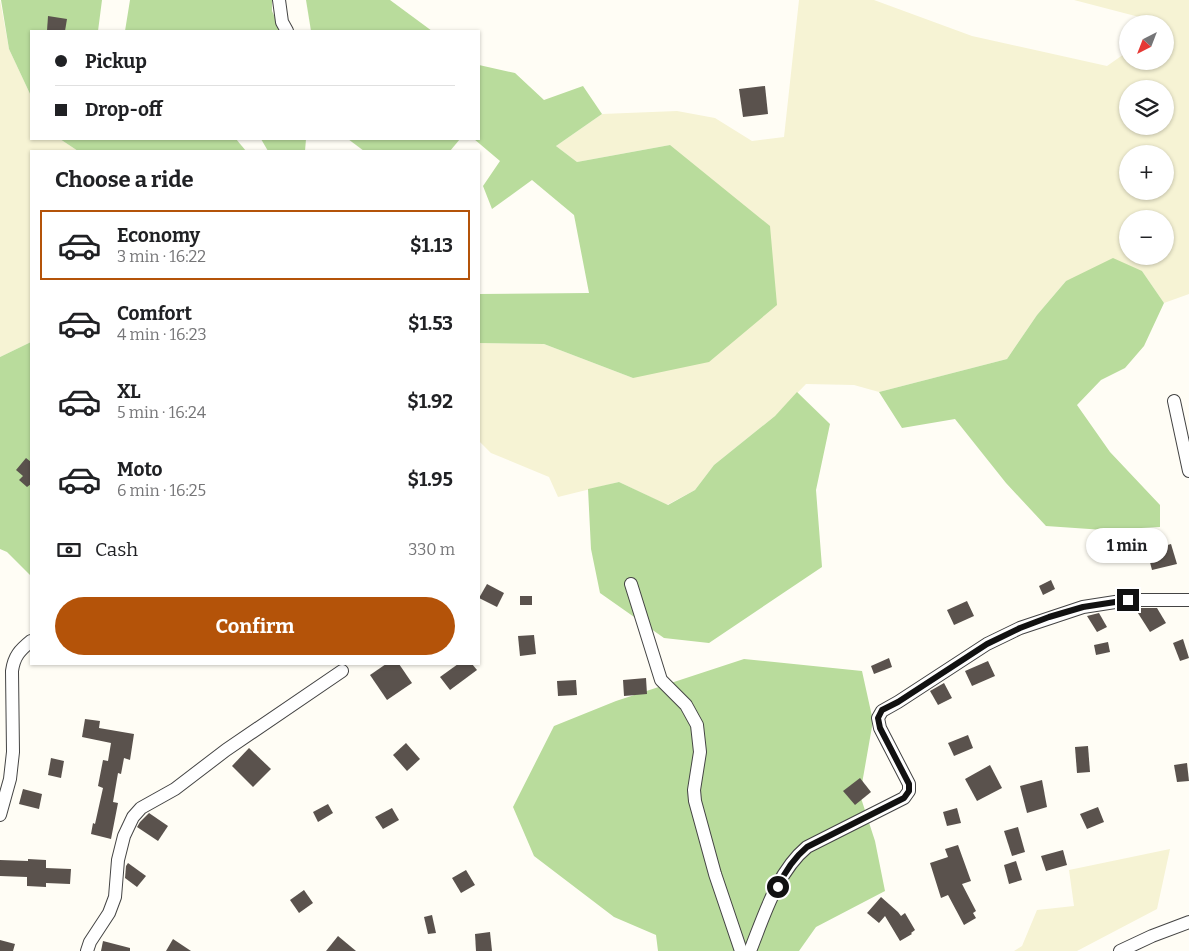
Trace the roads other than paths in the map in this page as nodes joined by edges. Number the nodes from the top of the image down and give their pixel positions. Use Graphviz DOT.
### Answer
graph roads {
  1 [pos="279,0"];
  2 [pos="286,30"];
  3 [pos="1174,401"];
  4 [pos="1189,472"];
  5 [pos="630,584"];
  6 [pos="1189,600"];
  7 [pos="30,642"];
  8 [pos="342,671"];
  9 [pos="0,744"];
  10 [pos="13,752"];
  11 [pos="0,815"];
  12 [pos="1189,922"];
  13 [pos="87,951"];
  14 [pos="741,951"];
  15 [pos="750,951"];
  16 [pos="1120,951"];
  1 -- 2 [label="street"];
  3 -- 4 [label="street"];
  5 -- 14 [label="street"];
  6 -- 15 [label="street"];
  7 -- 10 [label="street"];
  8 -- 13 [label="street"];
  9 -- 10 [label="street"];
  10 -- 11 [label="street"];
  12 -- 16 [label="street"];
}
